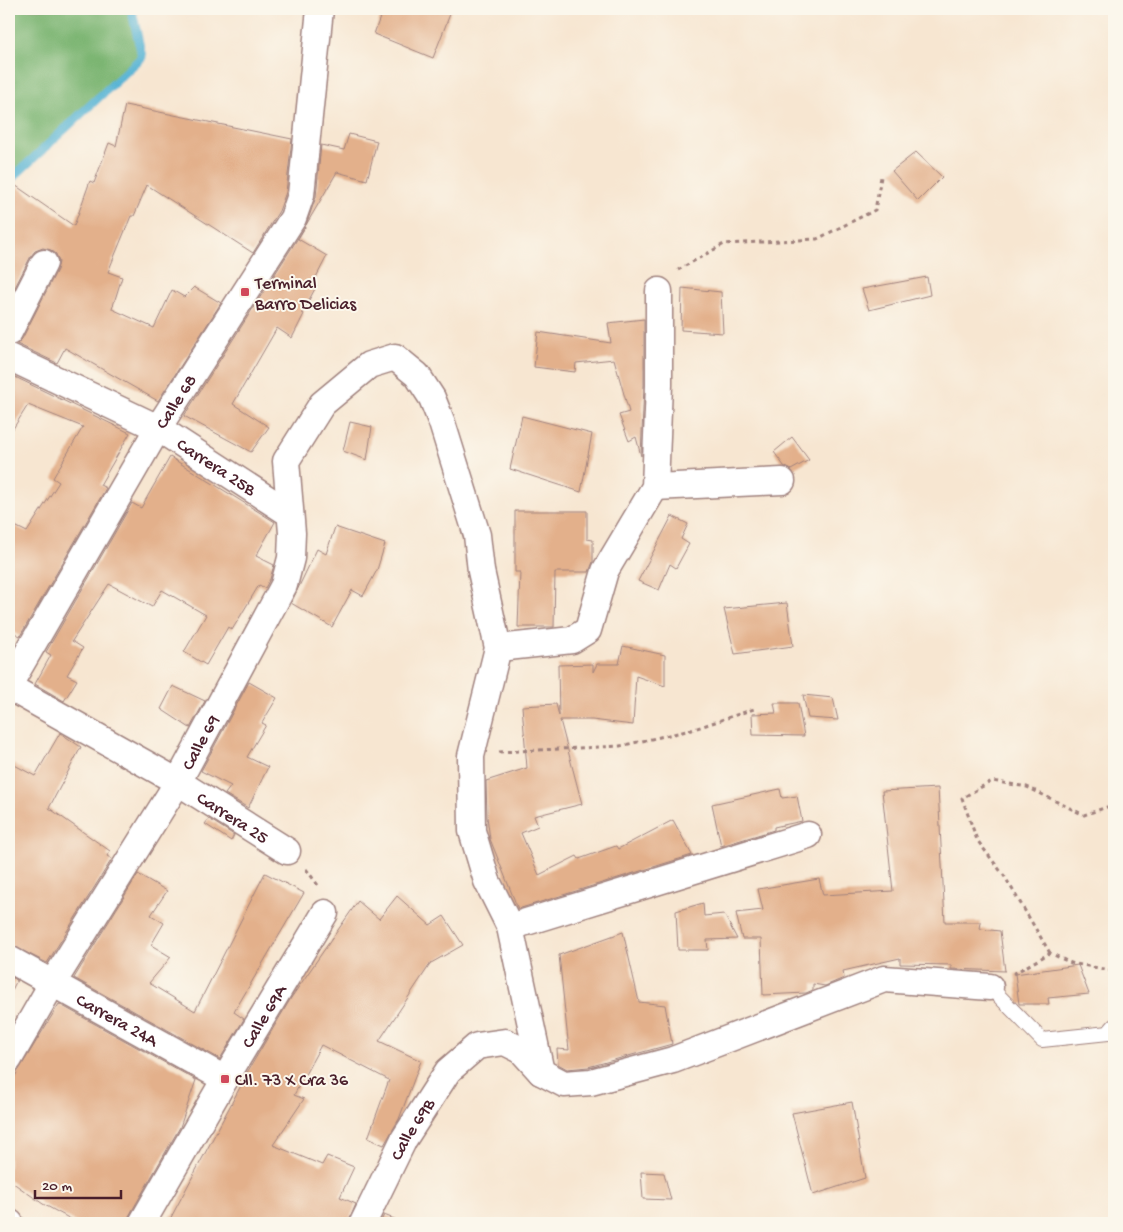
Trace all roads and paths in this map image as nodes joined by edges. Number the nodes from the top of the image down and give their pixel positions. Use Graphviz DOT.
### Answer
graph roads {
  1 [pos="320,9"];
  2 [pos="881,177"];
  3 [pos="44,263"];
  4 [pos="659,292"];
  5 [pos="9,332"];
  6 [pos="9,357"];
  7 [pos="158,428"];
  8 [pos="782,481"];
  9 [pos="655,487"];
  10 [pos="289,512"];
  11 [pos="498,648"];
  12 [pos="9,686"];
  13 [pos="754,709"];
  14 [pos="472,756"];
  15 [pos="178,782"];
  16 [pos="1114,808"];
  17 [pos="808,835"];
  18 [pos="287,851"];
  19 [pos="325,913"];
  20 [pos="510,927"];
  21 [pos="1050,953"];
  22 [pos="9,960"];
  23 [pos="1114,971"];
  24 [pos="52,984"];
  25 [pos="990,987"];
  26 [pos="1114,1026"];
  27 [pos="9,1059"];
  28 [pos="541,1072"];
  29 [pos="225,1079"];
  30 [pos="142,1223"];
  31 [pos="363,1223"];
  1 -- 7 [label="street, Calle 68"];
  2 -- 4 [label="path"];
  3 -- 5 [label="street"];
  4 -- 9 [label="street"];
  6 -- 7 [label="street, Carrera 25B"];
  7 -- 10 [label="street, Carrera 25B"];
  7 -- 12 [label="street, Calle 68"];
  8 -- 9 [label="street"];
  9 -- 11 [label="street"];
  10 -- 11 [label="street, Calle 69"];
  10 -- 15 [label="street, Calle 69"];
  11 -- 14 [label="street"];
  12 -- 15 [label="street, Carrera 25"];
  13 -- 14 [label="path"];
  14 -- 20 [label="street"];
  15 -- 18 [label="street, Carrera 25"];
  15 -- 24 [label="street, Calle 69"];
  16 -- 21 [label="path"];
  17 -- 20 [label="street"];
  18 -- 19 [label="path, Carrera 25"];
  19 -- 29 [label="street, Calle 69A"];
  20 -- 28 [label="street"];
  21 -- 23 [label="path"];
  21 -- 25 [label="path"];
  22 -- 24 [label="street, Carrera 24A"];
  24 -- 27 [label="street, Calle 69"];
  24 -- 29 [label="street, Carrera 24A"];
  25 -- 26 [label="lane"];
  25 -- 28 [label="street"];
  28 -- 31 [label="street, Calle 69B"];
  29 -- 30 [label="street, Calle 69A"];
}
